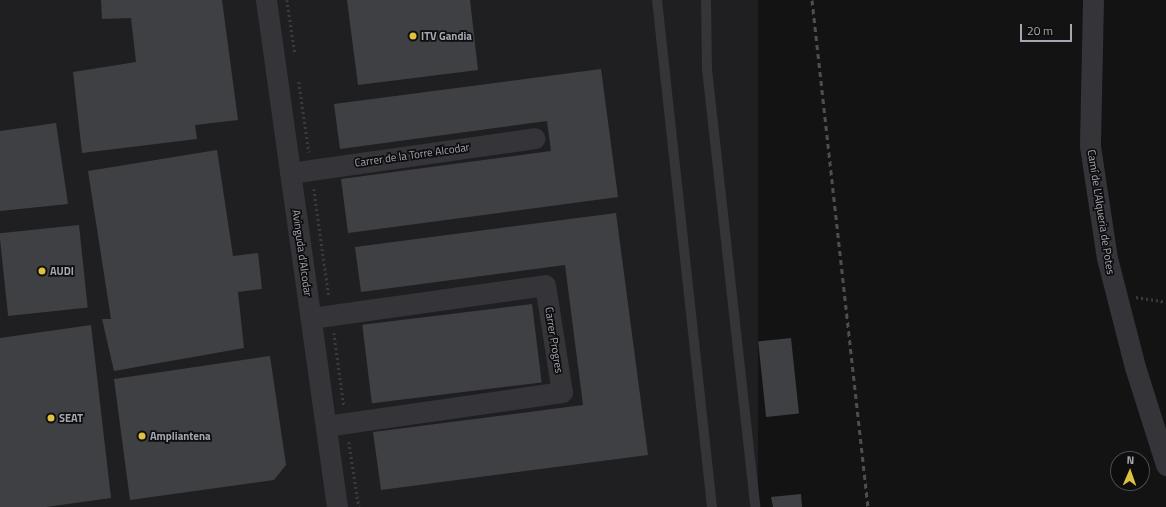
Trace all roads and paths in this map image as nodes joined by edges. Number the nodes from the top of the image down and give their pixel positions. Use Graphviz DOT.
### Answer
graph roads {
  1 [pos="266,0"];
  2 [pos="287,0"];
  3 [pos="657,0"];
  4 [pos="706,0"];
  5 [pos="1093,0"];
  6 [pos="296,62"];
  7 [pos="298,78"];
  8 [pos="535,138"];
  9 [pos="311,169"];
  10 [pos="290,173"];
  11 [pos="1116,294"];
  12 [pos="1166,302"];
  13 [pos="332,315"];
  14 [pos="311,318"];
  15 [pos="346,423"];
  16 [pos="326,426"];
  17 [pos="1166,465"];
  18 [pos="337,507"];
  19 [pos="359,507"];
  20 [pos="712,507"];
  21 [pos="755,507"];
  1 -- 10 [label="street, Avinguda d'Alcodar"];
  2 -- 6 [label="path"];
  3 -- 20 [label="lane"];
  4 -- 21 [label="lane"];
  5 -- 11 [label="street, Camí de L'Alqueria de Potes"];
  7 -- 9 [label="path"];
  8 -- 9 [label="street, Carrer de la Torre Alcodar"];
  9 -- 10 [label="street, Carrer de la Torre Alcodar"];
  9 -- 13 [label="path"];
  10 -- 14 [label="street, Avinguda d'Alcodar"];
  11 -- 12 [label="path"];
  11 -- 17 [label="street, Camí de L'Alqueria de Potes"];
  13 -- 14 [label="street, Carrer Progres"];
  13 -- 15 [label="path"];
  13 -- 15 [label="street, Carrer Progres"];
  14 -- 16 [label="street, Avinguda d'Alcodar"];
  15 -- 16 [label="street, Carrer Progres"];
  15 -- 19 [label="path"];
  16 -- 18 [label="street, Avinguda d'Alcodar"];
}
